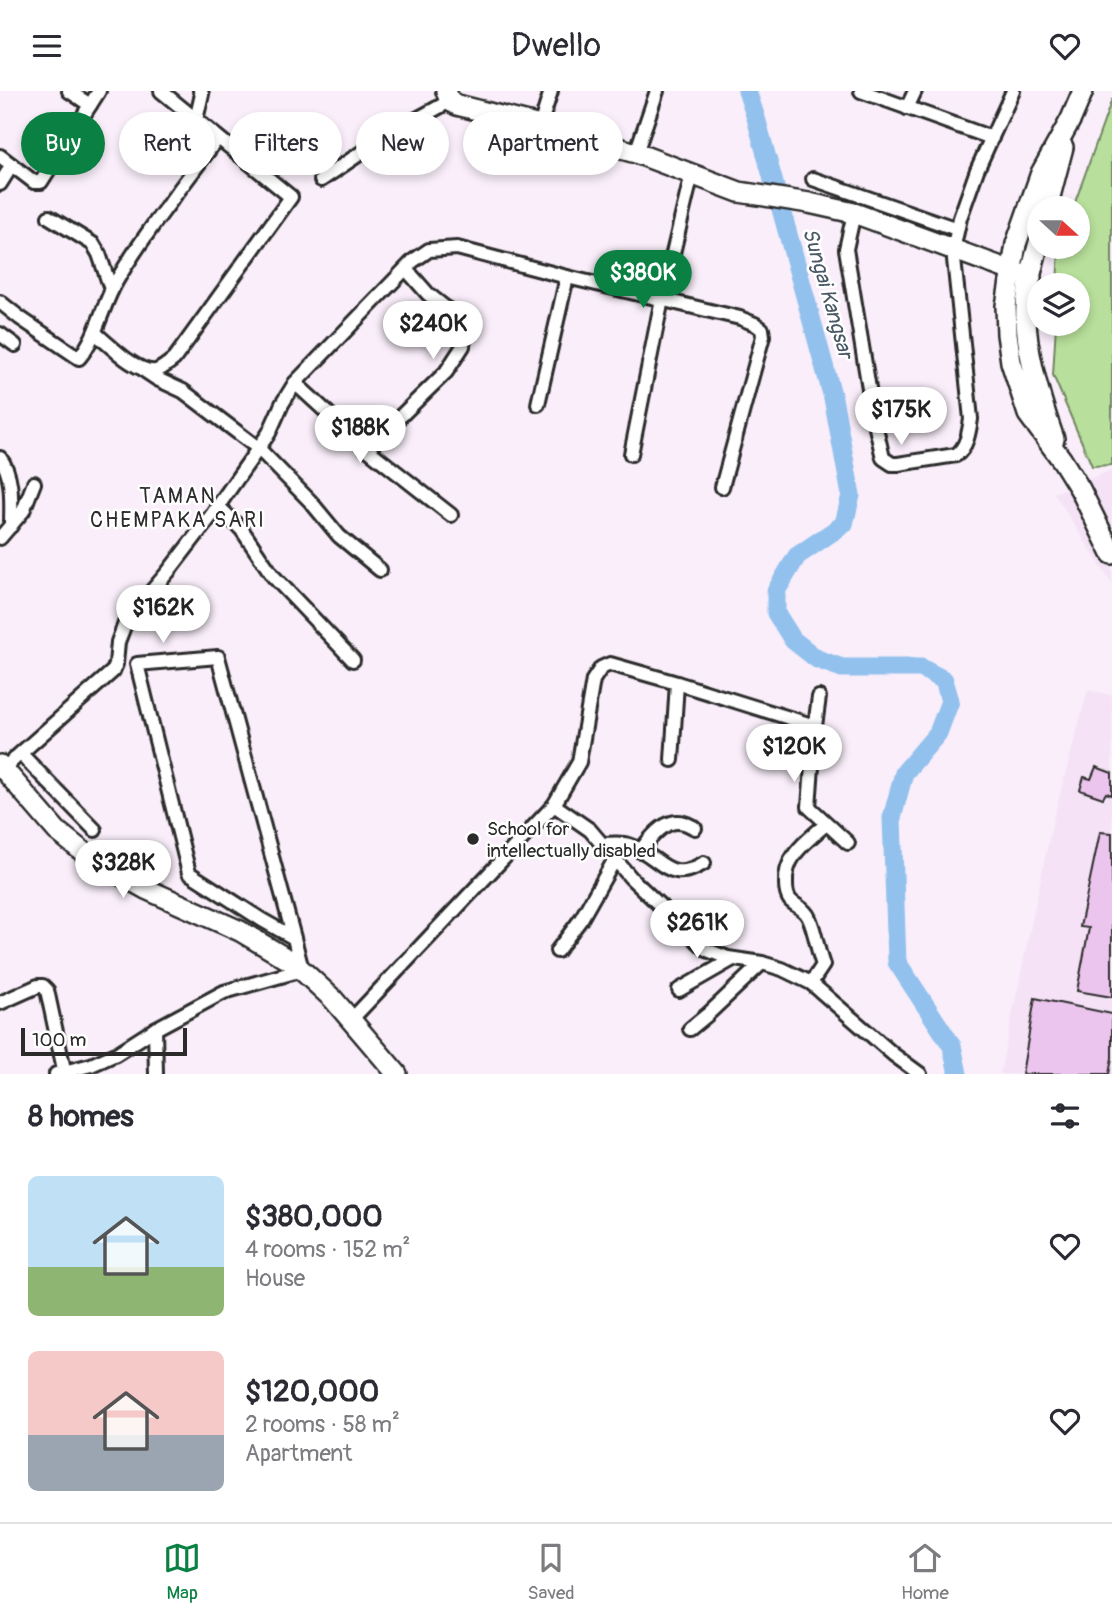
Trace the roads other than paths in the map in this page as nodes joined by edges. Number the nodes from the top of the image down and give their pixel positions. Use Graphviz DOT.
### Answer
graph roads {
  1 [pos="69,91"];
  2 [pos="99,91"];
  3 [pos="161,91"];
  4 [pos="200,91"];
  5 [pos="551,91"];
  6 [pos="657,91"];
  7 [pos="861,91"];
  8 [pos="915,91"];
  9 [pos="1013,91"];
  10 [pos="1083,91"];
  11 [pos="448,96"];
  12 [pos="90,104"];
  13 [pos="907,108"];
  14 [pos="186,112"];
  15 [pos="198,112"];
  16 [pos="485,112"];
  17 [pos="544,112"];
  18 [pos="1071,119"];
  19 [pos="215,136"];
  20 [pos="218,138"];
  21 [pos="992,138"];
  22 [pos="623,149"];
  23 [pos="636,153"];
  24 [pos="0,156"];
  25 [pos="12,165"];
  26 [pos="692,174"];
  27 [pos="813,179"];
  28 [pos="321,180"];
  29 [pos="0,184"];
  30 [pos="1050,196"];
  31 [pos="854,213"];
  32 [pos="49,217"];
  33 [pos="957,229"];
  34 [pos="953,250"];
  35 [pos="406,269"];
  36 [pos="1012,271"];
  37 [pos="567,277"];
  38 [pos="1027,277"];
  39 [pos="111,289"];
  40 [pos="662,299"];
  41 [pos="0,302"];
  42 [pos="95,333"];
  43 [pos="0,334"];
  44 [pos="1029,336"];
  45 [pos="15,345"];
  46 [pos="145,371"];
  47 [pos="295,383"];
  48 [pos="538,404"];
  49 [pos="258,448"];
  50 [pos="366,449"];
  51 [pos="631,454"];
  52 [pos="0,458"];
  53 [pos="1062,460"];
  54 [pos="34,483"];
  55 [pos="722,488"];
  56 [pos="218,506"];
  57 [pos="451,515"];
  58 [pos="11,526"];
  59 [pos="0,538"];
  60 [pos="1112,554"];
  61 [pos="380,570"];
  62 [pos="353,660"];
  63 [pos="677,683"];
  64 [pos="820,697"];
  65 [pos="815,726"];
  66 [pos="21,754"];
  67 [pos="672,760"];
  68 [pos="2,767"];
  69 [pos="554,805"];
  70 [pos="826,824"];
  71 [pos="695,828"];
  72 [pos="95,830"];
  73 [pos="848,843"];
  74 [pos="602,844"];
  75 [pos="640,851"];
  76 [pos="615,859"];
  77 [pos="704,863"];
  78 [pos="294,938"];
  79 [pos="557,951"];
  80 [pos="733,959"];
  81 [pos="762,963"];
  82 [pos="302,970"];
  83 [pos="811,983"];
  84 [pos="679,990"];
  85 [pos="0,1003"];
  86 [pos="351,1020"];
  87 [pos="155,1029"];
  88 [pos="690,1029"];
  89 [pos="62,1073"];
  90 [pos="156,1074"];
  91 [pos="397,1074"];
  92 [pos="920,1074"];
  1 -- 12 [label="street"];
  2 -- 12 [label="street"];
  3 -- 14 [label="street"];
  4 -- 15 [label="street"];
  5 -- 17 [label="street"];
  6 -- 23 [label="street"];
  7 -- 13 [label="street"];
  8 -- 13 [label="street"];
  9 -- 21 [label="street"];
  10 -- 18 [label="street"];
  11 -- 16 [label="street"];
  11 -- 28 [label="street"];
  12 -- 25 [label="street"];
  13 -- 21 [label="street"];
  18 -- 30 [label="street"];
  18 -- 36 [label="street"];
  19 -- 20 [label="street"];
  20 -- 39 [label="street"];
  20 -- 46 [label="street"];
  21 -- 33 [label="street"];
  22 -- 23 [label="street"];
  23 -- 26 [label="street"];
  24 -- 25 [label="street"];
  25 -- 29 [label="street"];
  26 -- 31 [label="street"];
  26 -- 40 [label="street"];
  27 -- 33 [label="street"];
  31 -- 34 [label="street"];
  31 -- 34 [label="street"];
  32 -- 39 [label="street"];
  33 -- 34 [label="street"];
  34 -- 36 [label="street"];
  35 -- 37 [label="street"];
  35 -- 47 [label="street"];
  35 -- 50 [label="street"];
  36 -- 38 [label="street"];
  36 -- 53 [label="street"];
  37 -- 40 [label="street"];
  37 -- 48 [label="street"];
  39 -- 42 [label="street"];
  40 -- 51 [label="street"];
  40 -- 55 [label="street"];
  41 -- 42 [label="street"];
  42 -- 46 [label="street"];
  43 -- 45 [label="street"];
  44 -- 53 [label="street"];
  46 -- 49 [label="street"];
  47 -- 49 [label="street"];
  47 -- 50 [label="street"];
  49 -- 56 [label="street"];
  49 -- 61 [label="street"];
  50 -- 57 [label="street"];
  52 -- 58 [label="street"];
  53 -- 60 [label="street"];
  54 -- 58 [label="street"];
  56 -- 62 [label="street"];
  56 -- 66 [label="street"];
  58 -- 59 [label="street"];
  63 -- 65 [label="street"];
  63 -- 67 [label="street"];
  63 -- 69 [label="street"];
  64 -- 65 [label="street"];
  65 -- 70 [label="street"];
  66 -- 68 [label="street"];
  66 -- 72 [label="street"];
  68 -- 82 [label="street"];
  69 -- 74 [label="street"];
  69 -- 86 [label="street"];
  70 -- 73 [label="street"];
  70 -- 83 [label="street"];
  71 -- 75 [label="street"];
  74 -- 75 [label="street"];
  74 -- 76 [label="street"];
  75 -- 77 [label="street"];
  76 -- 79 [label="street"];
  76 -- 80 [label="street"];
  78 -- 78 [label="street"];
  78 -- 82 [label="street"];
  80 -- 81 [label="street"];
  80 -- 84 [label="street"];
  81 -- 83 [label="street"];
  81 -- 88 [label="street"];
  82 -- 86 [label="street"];
  82 -- 87 [label="street"];
  83 -- 92 [label="street"];
  85 -- 89 [label="street"];
  86 -- 91 [label="street"];
  87 -- 89 [label="street"];
  87 -- 90 [label="street"];
}
